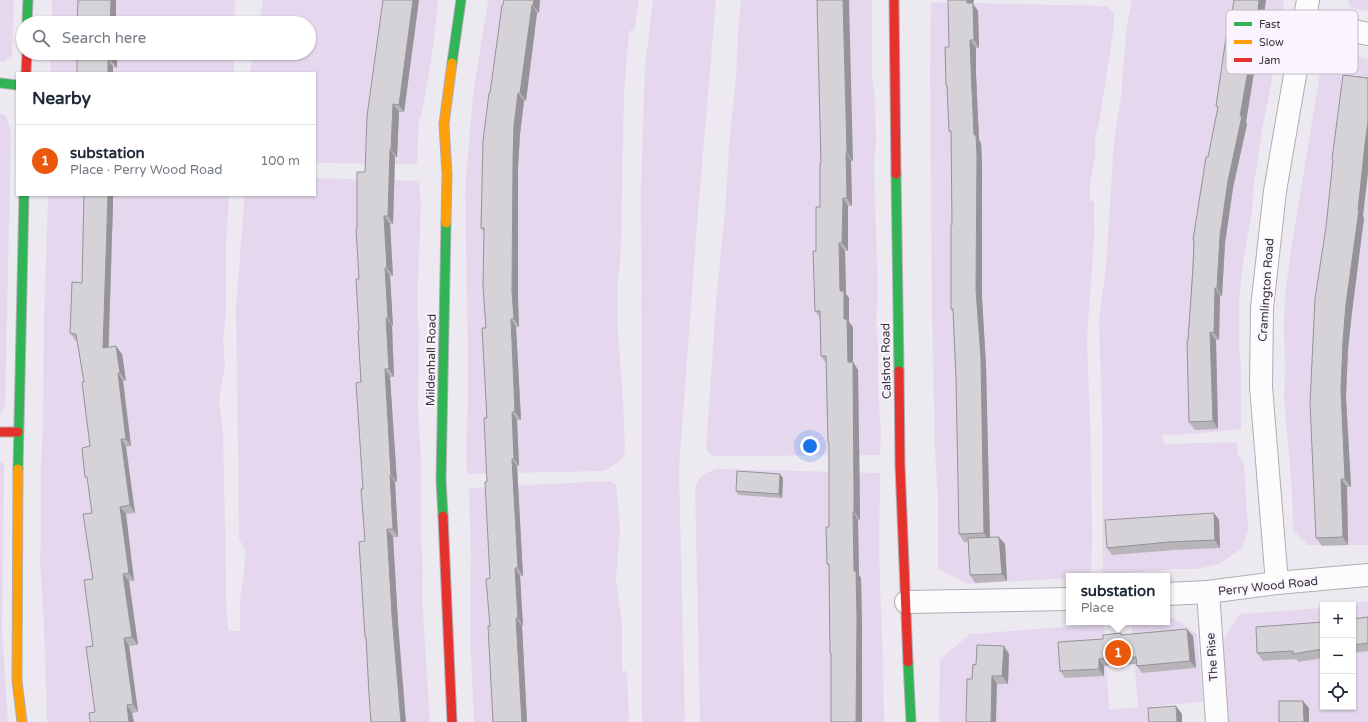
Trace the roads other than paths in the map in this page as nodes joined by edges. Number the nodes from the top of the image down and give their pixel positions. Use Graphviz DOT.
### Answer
graph roads {
  1 [pos="28,0"];
  2 [pos="461,0"];
  3 [pos="894,0"];
  4 [pos="27,16"];
  5 [pos="1358,30"];
  6 [pos="1368,34"];
  7 [pos="27,60"];
  8 [pos="26,72"];
  9 [pos="1295,74"];
  10 [pos="0,83"];
  11 [pos="16,85"];
  12 [pos="24,196"];
  13 [pos="0,432"];
  14 [pos="18,432"];
  15 [pos="1368,575"];
  16 [pos="1277,583"];
  17 [pos="1208,592"];
  18 [pos="1170,594"];
  19 [pos="1066,599"];
  20 [pos="906,602"];
  21 [pos="22,722"];
  22 [pos="452,722"];
  23 [pos="911,722"];
  24 [pos="1217,722"];
  1 -- 4 [label="main road"];
  2 -- 22 [label="main road, Mildenhall Road"];
  3 -- 20 [label="main road, Calshot Road"];
  5 -- 6 [label="street"];
  7 -- 8 [label="main road"];
  9 -- 16 [label="street, Cramlington Road"];
  10 -- 11 [label="main road"];
  12 -- 14 [label="main road"];
  13 -- 14 [label="main road"];
  14 -- 21 [label="main road"];
  15 -- 16 [label="street, Perry Wood Road"];
  16 -- 17 [label="street, Perry Wood Road"];
  17 -- 18 [label="street, Perry Wood Road"];
  17 -- 24 [label="street, The Rise"];
  19 -- 20 [label="street"];
  20 -- 23 [label="main road, Calshot Road"];
}
